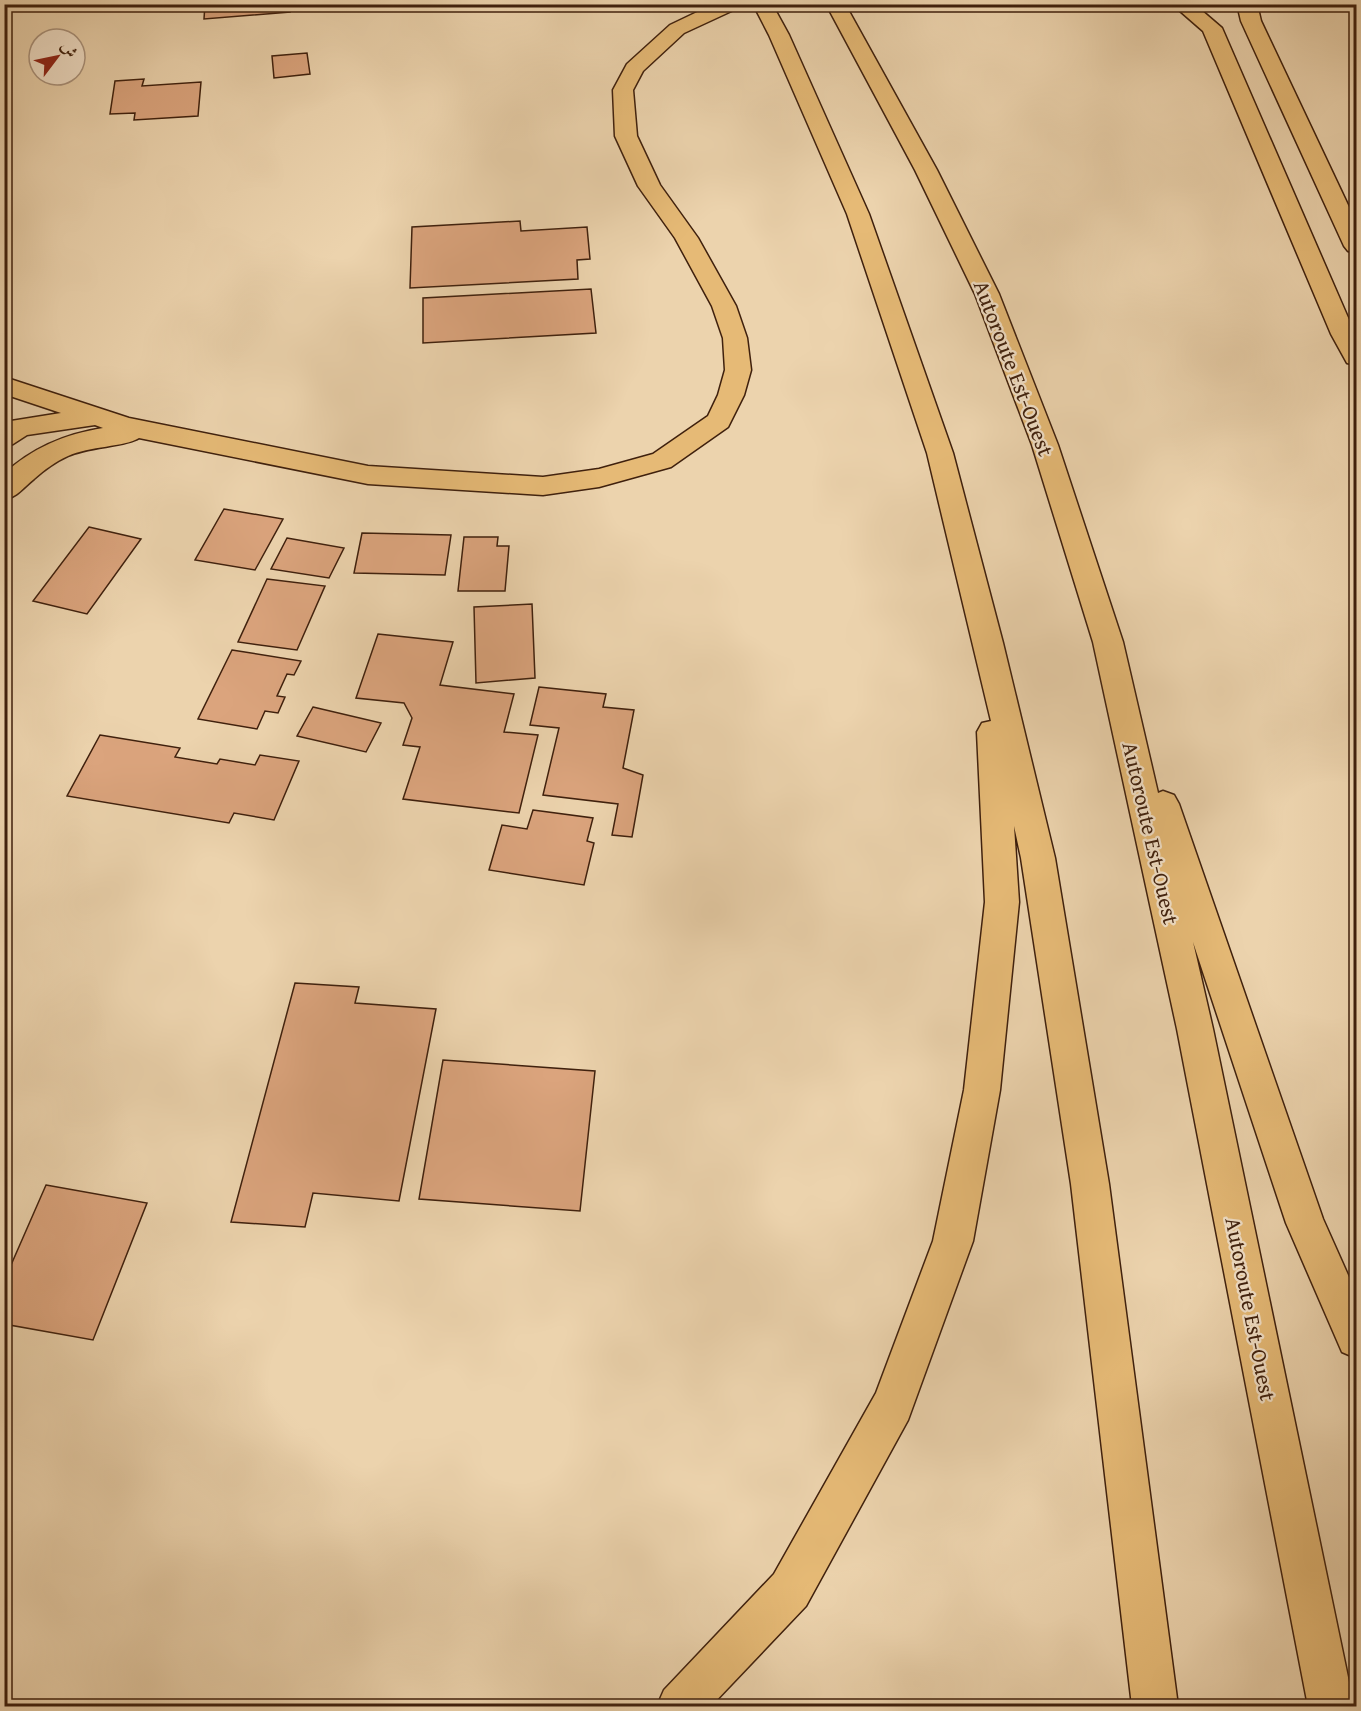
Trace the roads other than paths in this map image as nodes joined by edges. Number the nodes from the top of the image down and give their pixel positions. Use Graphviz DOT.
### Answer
graph roads {
  1 [pos="730,4"];
  2 [pos="762,4"];
  3 [pos="1181,4"];
  4 [pos="1208,4"];
  5 [pos="1247,4"];
  6 [pos="842,16"];
  7 [pos="1212,28"];
  8 [pos="1356,246"];
  9 [pos="1356,357"];
  10 [pos="4,385"];
  11 [pos="4,405"];
  12 [pos="97,417"];
  13 [pos="149,432"];
  14 [pos="12,433"];
  15 [pos="12,483"];
  16 [pos="1108,642"];
  17 [pos="988,643"];
  18 [pos="1356,1338"];
  19 [pos="680,1707"];
  20 [pos="1155,1707"];
  21 [pos="1331,1707"];
  1 -- 13 [label="main road"];
  2 -- 17 [label="main road"];
  3 -- 7 [label="main road"];
  4 -- 7 [label="main road"];
  5 -- 8 [label="main road"];
  6 -- 16 [label="main road, Autoroute Est-Ouest"];
  7 -- 9 [label="main road"];
  10 -- 12 [label="main road"];
  11 -- 14 [label="main road"];
  12 -- 13 [label="main road"];
  12 -- 14 [label="main road"];
  13 -- 15 [label="main road"];
  14 -- 15 [label="main road"];
  16 -- 18 [label="main road"];
  16 -- 21 [label="main road, Autoroute Est-Ouest"];
  17 -- 19 [label="main road"];
  17 -- 20 [label="main road"];
}
